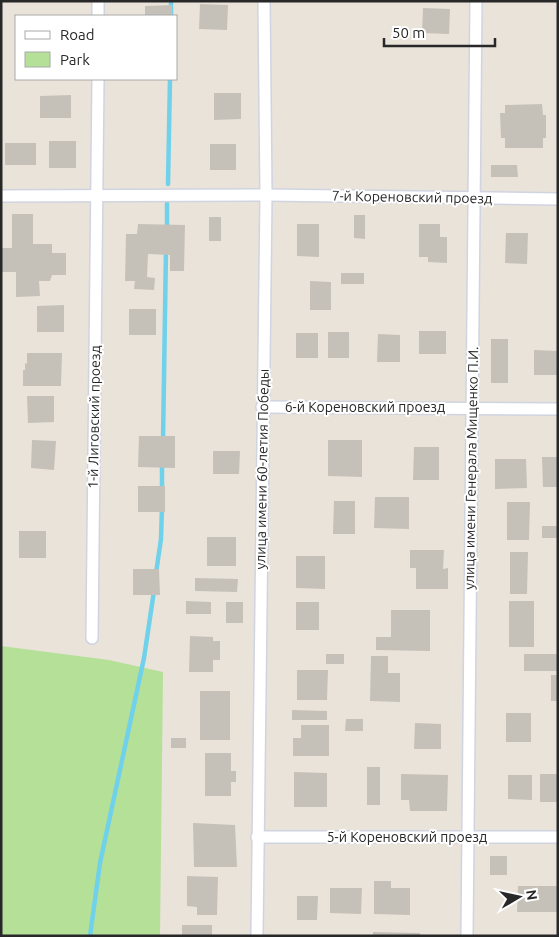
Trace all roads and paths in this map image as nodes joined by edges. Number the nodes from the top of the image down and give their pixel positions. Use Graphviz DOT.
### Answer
graph roads {
  1 [pos="98,1"];
  2 [pos="264,1"];
  3 [pos="476,1"];
  4 [pos="98,15"];
  5 [pos="98,80"];
  6 [pos="266,195"];
  7 [pos="1,196"];
  8 [pos="97,196"];
  9 [pos="473,198"];
  10 [pos="558,199"];
  11 [pos="262,407"];
  12 [pos="472,407"];
  13 [pos="558,409"];
  14 [pos="92,638"];
  15 [pos="468,836"];
  16 [pos="257,837"];
  17 [pos="558,837"];
  18 [pos="256,936"];
  19 [pos="467,936"];
  1 -- 4 [label="street"];
  2 -- 6 [label="street, улица имени 60-летия Победы"];
  3 -- 9 [label="street, улица имени Генерала Мищенко П.И."];
  5 -- 8 [label="street, 1-й Лиговский проезд"];
  6 -- 8 [label="street"];
  6 -- 9 [label="street, 7-й Кореновский проезд"];
  6 -- 11 [label="street, улица имени 60-летия Победы"];
  7 -- 8 [label="street"];
  8 -- 14 [label="street, 1-й Лиговский проезд"];
  9 -- 10 [label="street, 7-й Кореновский проезд"];
  9 -- 12 [label="street, улица имени Генерала Мищенко П.И."];
  11 -- 12 [label="street, 6-й Кореновский проезд"];
  11 -- 16 [label="street, улица имени 60-летия Победы"];
  12 -- 13 [label="street, 6-й Кореновский проезд"];
  12 -- 15 [label="street, улица имени Генерала Мищенко П.И."];
  15 -- 16 [label="street, 5-й Кореновский проезд"];
  15 -- 17 [label="street, 5-й Кореновский проезд"];
  15 -- 19 [label="street, улица имени Генерала Мищенко П.И."];
  16 -- 18 [label="street, улица имени 60-летия Победы"];
}
